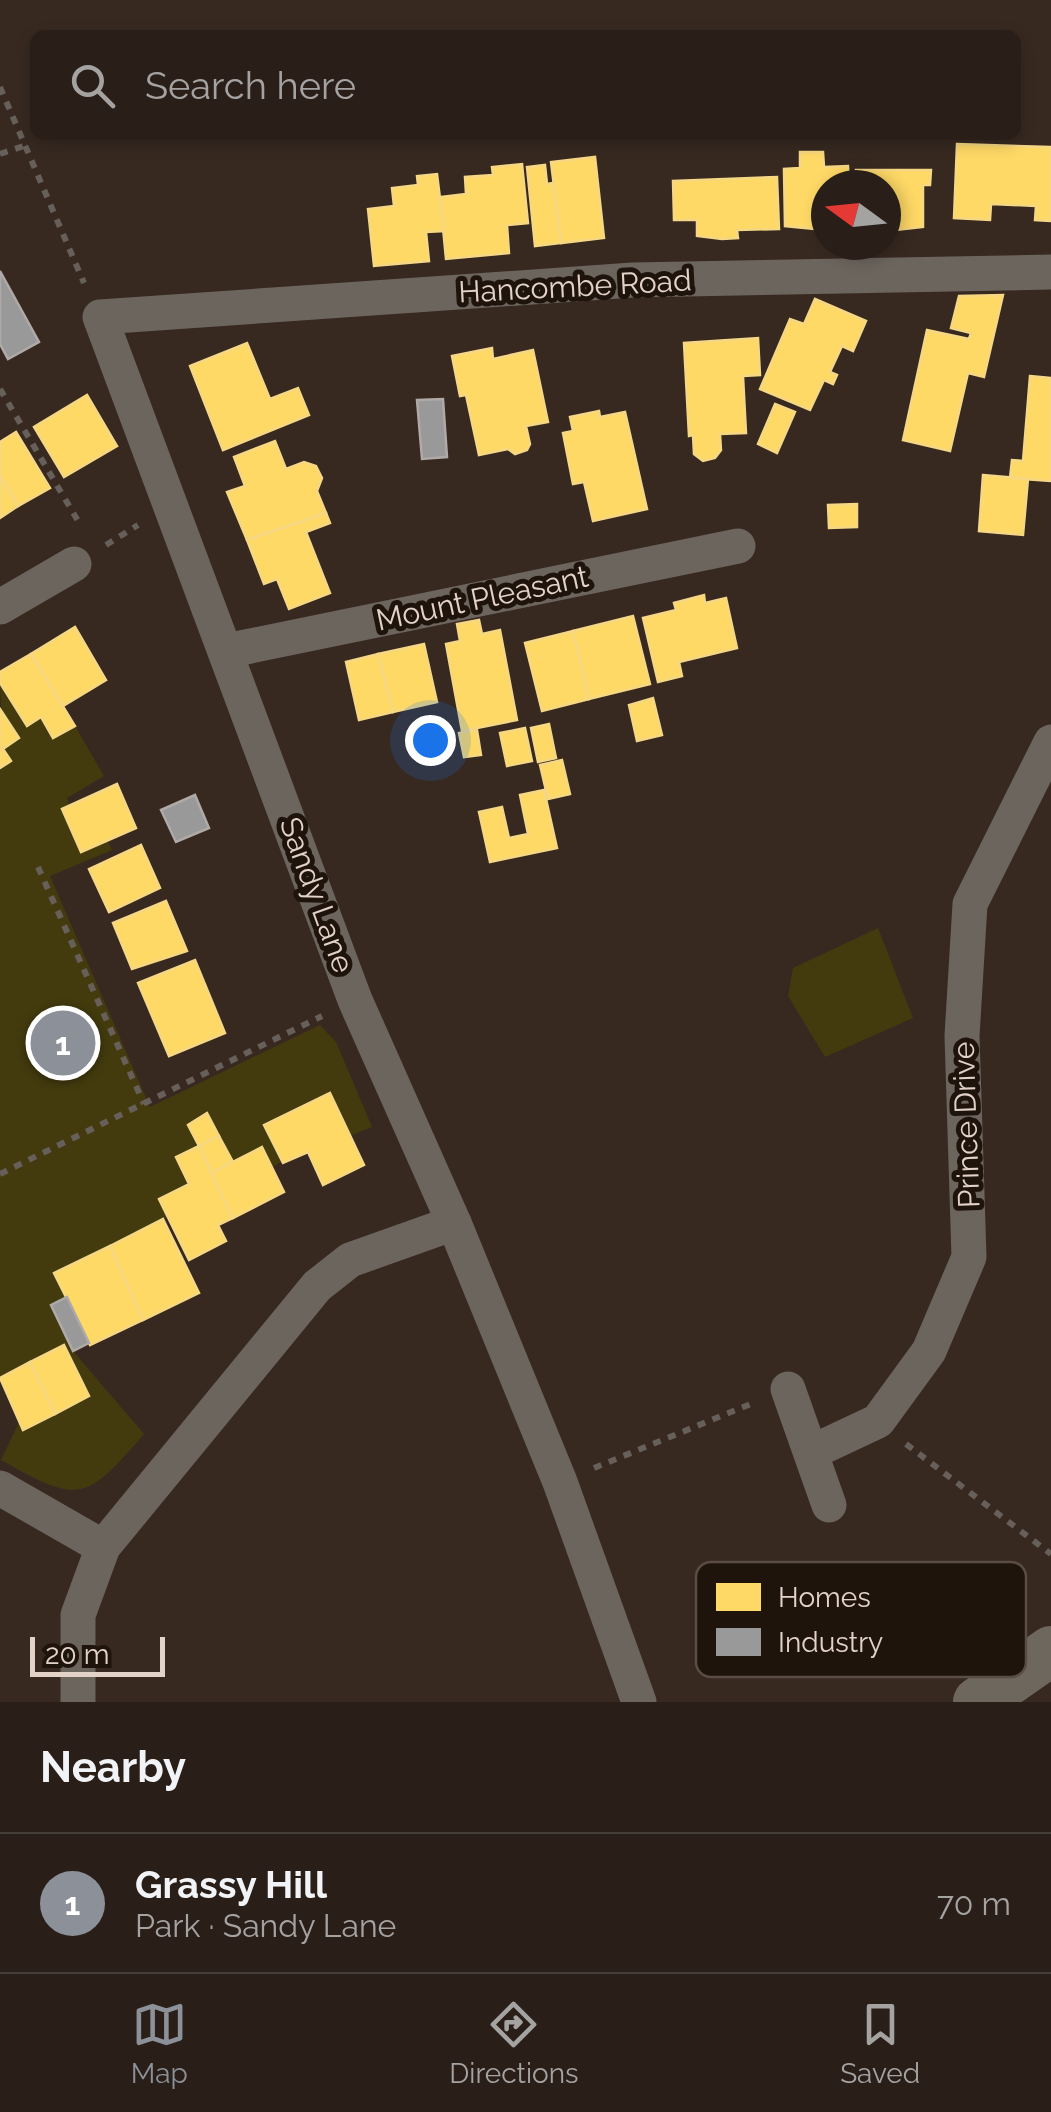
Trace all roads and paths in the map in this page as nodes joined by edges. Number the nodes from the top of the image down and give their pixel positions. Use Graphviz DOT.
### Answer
graph roads {
  1 [pos="0,86"];
  2 [pos="24,146"];
  3 [pos="0,154"];
  4 [pos="1051,272"];
  5 [pos="100,317"];
  6 [pos="0,389"];
  7 [pos="168,505"];
  8 [pos="738,546"];
  9 [pos="85,558"];
  10 [pos="0,607"];
  11 [pos="226,651"];
  12 [pos="1049,748"];
  13 [pos="38,867"];
  14 [pos="356,1000"];
  15 [pos="144,1104"];
  16 [pos="0,1174"];
  17 [pos="454,1223"];
  18 [pos="788,1389"];
  19 [pos="878,1421"];
  20 [pos="812,1452"];
  21 [pos="560,1482"];
  22 [pos="0,1488"];
  23 [pos="829,1505"];
  24 [pos="103,1547"];
  25 [pos="1051,1554"];
  26 [pos="1051,1652"];
  27 [pos="1026,1669"];
  28 [pos="1014,1677"];
  29 [pos="78,1702"];
  30 [pos="639,1702"];
  31 [pos="978,1702"];
  1 -- 2 [label="path"];
  2 -- 3 [label="path"];
  2 -- 5 [label="path"];
  4 -- 5 [label="street, Hancombe Road"];
  5 -- 7 [label="street, Sandy Lane"];
  6 -- 9 [label="path"];
  7 -- 9 [label="path"];
  7 -- 11 [label="street, Sandy Lane"];
  8 -- 11 [label="street, Mount Pleasant"];
  9 -- 10 [label="street"];
  11 -- 14 [label="street, Sandy Lane"];
  12 -- 19 [label="street, Prince Drive"];
  13 -- 15 [label="path"];
  14 -- 15 [label="path"];
  14 -- 17 [label="street, Sandy Lane"];
  15 -- 16 [label="path"];
  17 -- 21 [label="street, Sandy Lane"];
  17 -- 24 [label="street"];
  18 -- 20 [label="street"];
  18 -- 21 [label="path"];
  19 -- 20 [label="street, Prince Drive"];
  19 -- 25 [label="path"];
  20 -- 23 [label="street"];
  21 -- 30 [label="street, Sandy Lane"];
  22 -- 24 [label="street"];
  24 -- 29 [label="street"];
  26 -- 27 [label="street"];
  28 -- 31 [label="street"];
}
